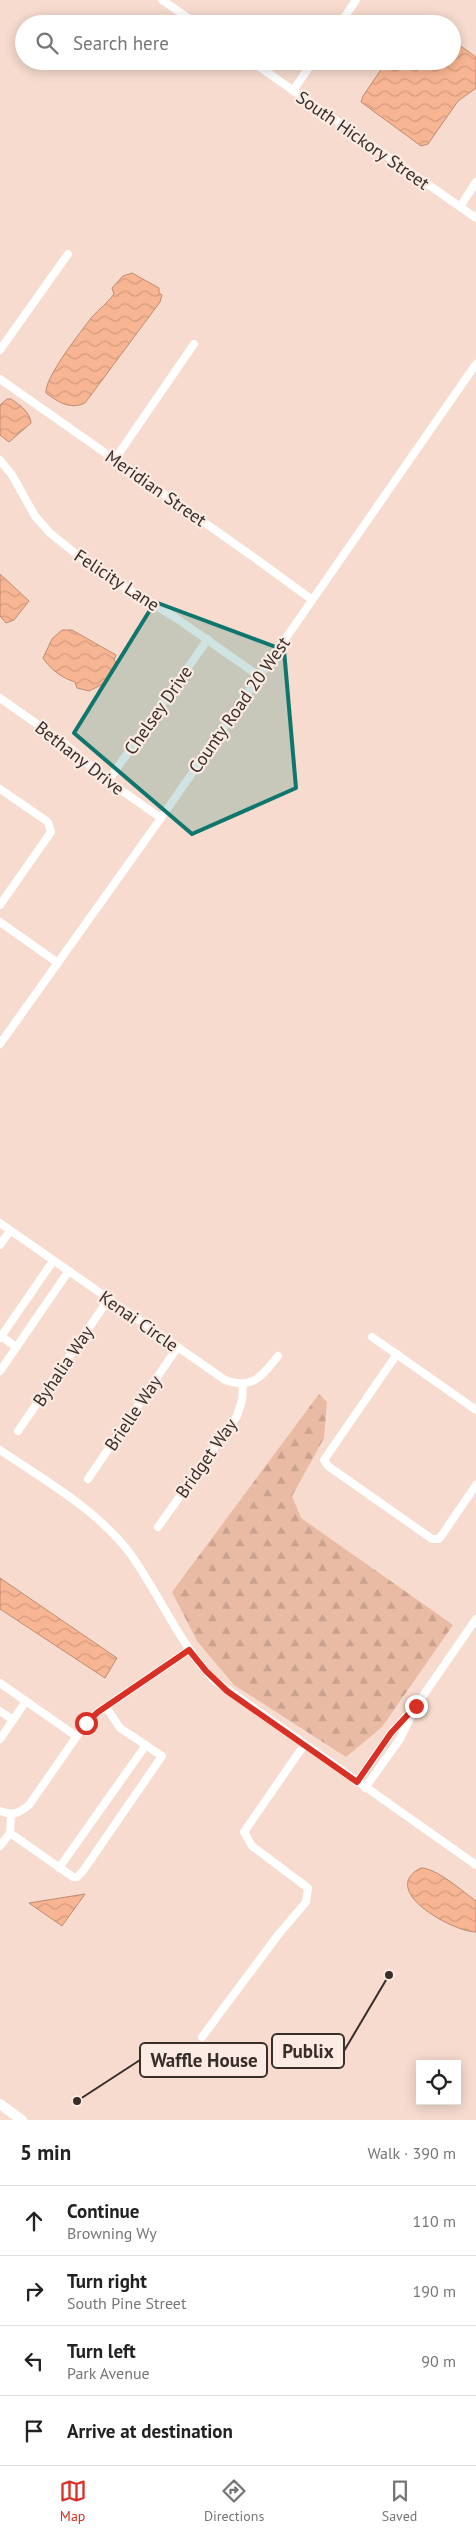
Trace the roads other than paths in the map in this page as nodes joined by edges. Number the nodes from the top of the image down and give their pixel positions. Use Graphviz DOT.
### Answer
graph roads {
  1 [pos="162,0"];
  2 [pos="356,0"];
  3 [pos="184,15"];
  4 [pos="346,15"];
  5 [pos="264,70"];
  6 [pos="307,70"];
  7 [pos="293,90"];
  8 [pos="476,182"];
  9 [pos="460,207"];
  10 [pos="476,218"];
  11 [pos="68,254"];
  12 [pos="194,344"];
  13 [pos="0,350"];
  14 [pos="476,364"];
  15 [pos="0,379"];
  16 [pos="114,459"];
  17 [pos="0,460"];
  18 [pos="311,600"];
  19 [pos="208,639"];
  20 [pos="259,676"];
  21 [pos="0,698"];
  22 [pos="108,781"];
  23 [pos="0,789"];
  24 [pos="161,818"];
  25 [pos="0,905"];
  26 [pos="0,922"];
  27 [pos="58,963"];
  28 [pos="0,1044"];
  29 [pos="0,1223"];
  30 [pos="10,1231"];
  31 [pos="0,1245"];
  32 [pos="53,1261"];
  33 [pos="68,1272"];
  34 [pos="108,1300"];
  35 [pos="0,1337"];
  36 [pos="372,1338"];
  37 [pos="16,1347"];
  38 [pos="177,1348"];
  39 [pos="397,1354"];
  40 [pos="278,1356"];
  41 [pos="0,1371"];
  42 [pos="243,1385"];
  43 [pos="476,1410"];
  44 [pos="18,1432"];
  45 [pos="0,1450"];
  46 [pos="88,1478"];
  47 [pos="476,1485"];
  48 [pos="158,1527"];
  49 [pos="476,1619"];
  50 [pos="189,1650"];
  51 [pos="0,1683"];
  52 [pos="26,1701"];
  53 [pos="416,1706"];
  54 [pos="106,1707"];
  55 [pos="0,1711"];
  56 [pos="13,1720"];
  57 [pos="76,1736"];
  58 [pos="0,1738"];
  59 [pos="146,1745"];
  60 [pos="304,1746"];
  61 [pos="357,1782"];
  62 [pos="366,1788"];
  63 [pos="0,1811"];
  64 [pos="11,1815"];
  65 [pos="10,1833"];
  66 [pos="0,1846"];
  67 [pos="476,1865"];
  68 [pos="59,1868"];
  69 [pos="202,2037"];
  70 [pos="0,2104"];
  71 [pos="22,2120"];
  1 -- 3 [label="street"];
  2 -- 4 [label="street"];
  5 -- 7 [label="street, South Hickory Street"];
  6 -- 7 [label="street"];
  7 -- 9 [label="street, South Hickory Street"];
  8 -- 9 [label="street"];
  9 -- 10 [label="street, South Hickory Street"];
  11 -- 13 [label="street"];
  12 -- 16 [label="street"];
  14 -- 18 [label="street, County Road 20 West"];
  15 -- 16 [label="street, Meridian Street"];
  16 -- 18 [label="street, Meridian Street"];
  17 -- 19 [label="street, Felicity Lane"];
  18 -- 20 [label="street, County Road 20 West"];
  19 -- 20 [label="street, Felicity Lane"];
  19 -- 22 [label="street, Chelsey Drive"];
  20 -- 24 [label="street, County Road 20 West"];
  21 -- 22 [label="street, Bethany Drive"];
  22 -- 24 [label="street, Bethany Drive"];
  23 -- 25 [label="street"];
  24 -- 27 [label="street, County Road 20 West"];
  26 -- 27 [label="street"];
  27 -- 28 [label="street, County Road 20 West"];
  29 -- 30 [label="street, Kenai Circle"];
  30 -- 31 [label="street"];
  30 -- 32 [label="street, Kenai Circle"];
  32 -- 33 [label="street, Kenai Circle"];
  32 -- 35 [label="street"];
  33 -- 34 [label="street, Kenai Circle"];
  33 -- 37 [label="street"];
  34 -- 38 [label="street, Kenai Circle"];
  34 -- 44 [label="street, Byhalia Way"];
  35 -- 37 [label="street"];
  36 -- 39 [label="street"];
  37 -- 41 [label="street"];
  38 -- 42 [label="street, Kenai Circle"];
  38 -- 46 [label="street, Brielle Way"];
  39 -- 43 [label="street"];
  39 -- 47 [label="street"];
  40 -- 42 [label="street"];
  42 -- 48 [label="street, Bridget Way"];
  45 -- 50 [label="street"];
  49 -- 53 [label="street"];
  50 -- 54 [label="street"];
  50 -- 60 [label="street"];
  51 -- 52 [label="street"];
  52 -- 56 [label="street"];
  52 -- 57 [label="street"];
  53 -- 61 [label="street"];
  53 -- 62 [label="street"];
  54 -- 57 [label="street"];
  54 -- 59 [label="street"];
  55 -- 56 [label="street"];
  56 -- 58 [label="street"];
  57 -- 64 [label="street"];
  59 -- 68 [label="street"];
  59 -- 68 [label="street"];
  60 -- 61 [label="street"];
  60 -- 69 [label="street"];
  61 -- 62 [label="street"];
  62 -- 67 [label="street"];
  63 -- 64 [label="street"];
  64 -- 65 [label="street"];
  65 -- 66 [label="street"];
  65 -- 68 [label="street"];
  70 -- 71 [label="main road"];
}
